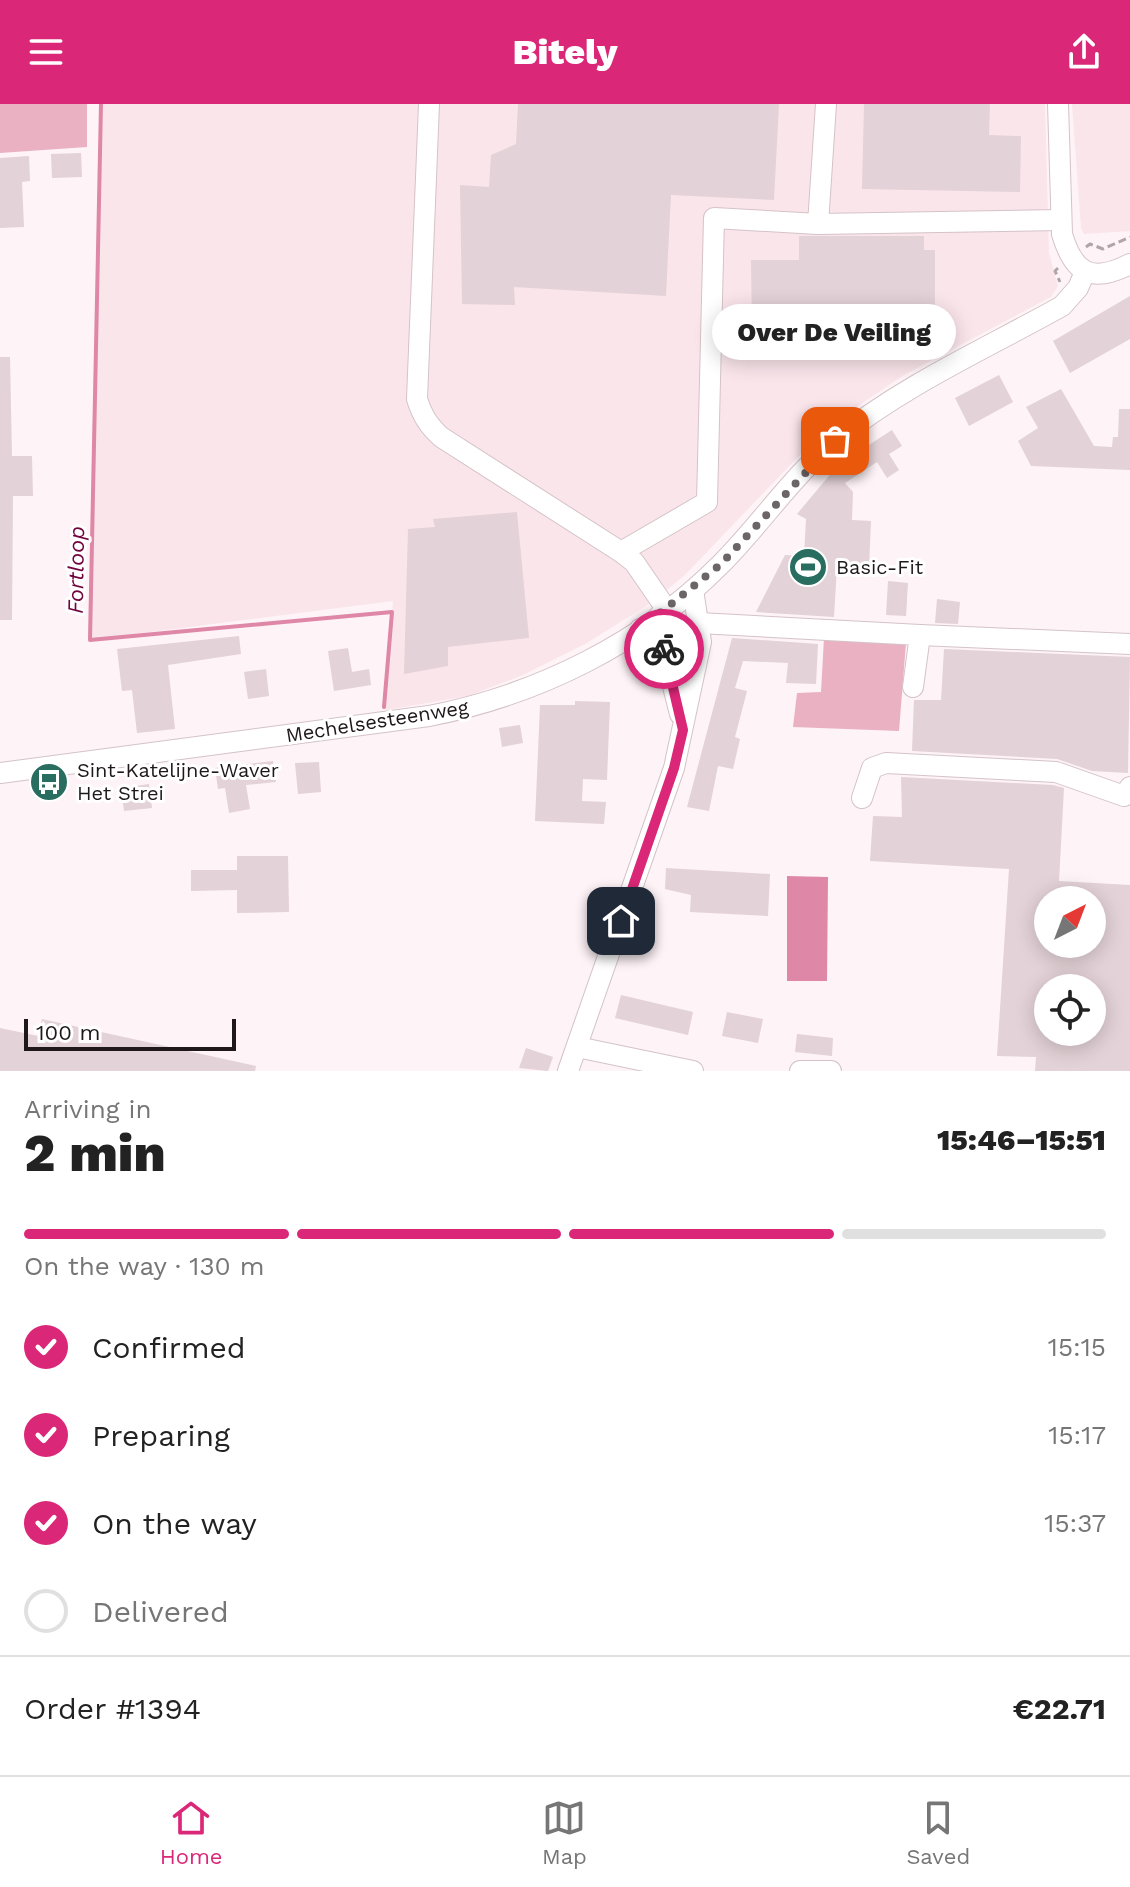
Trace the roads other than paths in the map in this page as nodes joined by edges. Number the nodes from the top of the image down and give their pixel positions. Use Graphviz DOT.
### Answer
graph roads {
  1 [pos="429,104"];
  2 [pos="826,104"];
  3 [pos="1058,104"];
  4 [pos="1061,220"];
  5 [pos="818,224"];
  6 [pos="1130,264"];
  7 [pos="1085,272"];
  8 [pos="621,552"];
  9 [pos="693,590"];
  10 [pos="663,613"];
  11 [pos="699,623"];
  12 [pos="640,629"];
  13 [pos="920,635"];
  14 [pos="1130,644"];
  15 [pos="691,682"];
  16 [pos="913,687"];
  17 [pos="683,730"];
  18 [pos="0,773"];
  19 [pos="1130,787"];
  20 [pos="862,798"];
  21 [pos="577,1047"];
  22 [pos="568,1071"];
  23 [pos="693,1071"];
  24 [pos="800,1071"];
  25 [pos="831,1071"];
  1 -- 8 [label="street"];
  2 -- 5 [label="street"];
  3 -- 4 [label="street"];
  4 -- 5 [label="street"];
  4 -- 7 [label="street"];
  5 -- 8 [label="street"];
  6 -- 7 [label="street"];
  7 -- 9 [label="street, Mechelsesteenweg"];
  8 -- 10 [label="street"];
  9 -- 10 [label="street, Mechelsesteenweg"];
  9 -- 11 [label="street"];
  10 -- 12 [label="street, Mechelsesteenweg"];
  10 -- 15 [label="street"];
  11 -- 13 [label="street"];
  11 -- 15 [label="street"];
  12 -- 17 [label="street"];
  12 -- 18 [label="street, Mechelsesteenweg"];
  13 -- 14 [label="street"];
  13 -- 16 [label="street"];
  15 -- 17 [label="street"];
  17 -- 21 [label="street"];
  19 -- 20 [label="street"];
  21 -- 22 [label="street"];
  21 -- 23 [label="street"];
  24 -- 25 [label="street"];
}
